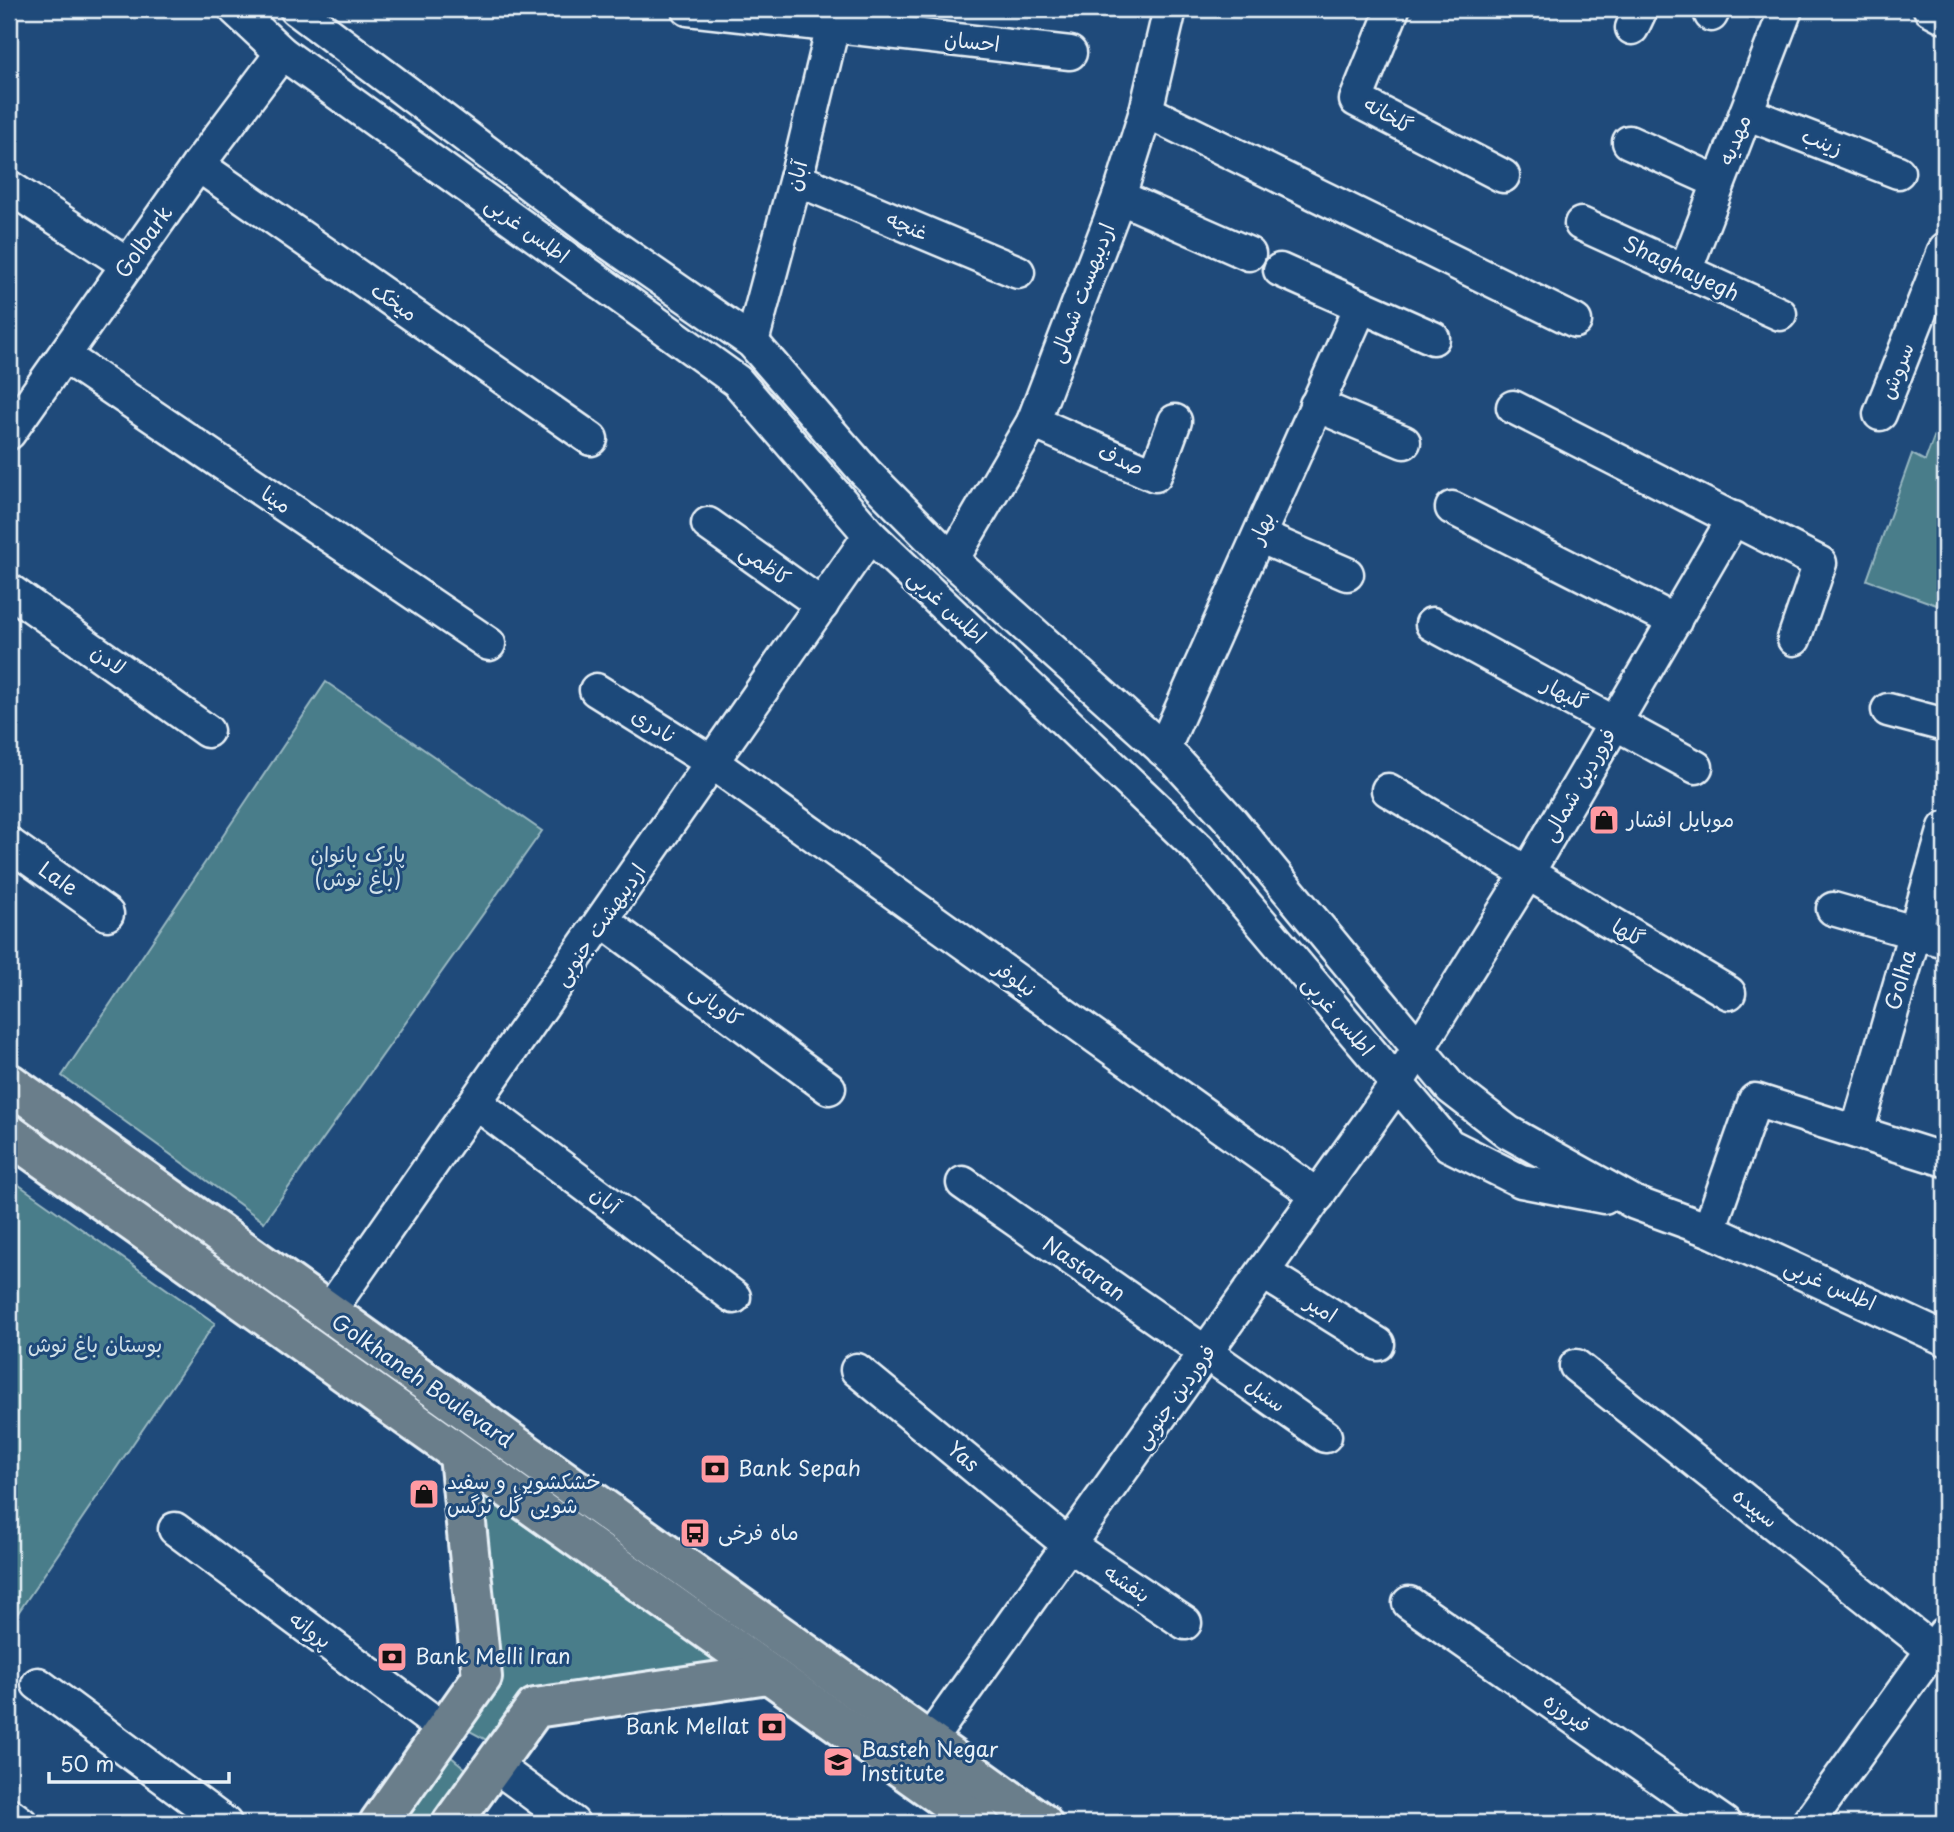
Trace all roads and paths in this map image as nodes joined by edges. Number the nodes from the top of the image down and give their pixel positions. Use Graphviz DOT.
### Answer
graph roads {
  1 [pos="235,9"];
  2 [pos="296,9"];
  3 [pos="688,9"];
  4 [pos="1170,9"];
  5 [pos="1393,9"];
  6 [pos="1786,9"];
  7 [pos="1930,9"];
  8 [pos="834,17"];
  9 [pos="1945,17"];
  10 [pos="1070,52"];
  11 [pos="282,53"];
  12 [pos="1146,111"];
  13 [pos="1746,113"];
  14 [pos="1629,142"];
  15 [pos="198,166"];
  16 [pos="1898,172"];
  17 [pos="1503,176"];
  18 [pos="796,179"];
  19 [pos="1718,182"];
  20 [pos="9,187"];
  21 [pos="1119,197"];
  22 [pos="1581,224"];
  23 [pos="1945,249"];
  24 [pos="1248,254"];
  25 [pos="128,265"];
  26 [pos="1280,270"];
  27 [pos="1685,271"];
  28 [pos="1018,272"];
  29 [pos="1361,306"];
  30 [pos="1780,314"];
  31 [pos="1576,321"];
  32 [pos="1433,338"];
  33 [pos="752,342"];
  34 [pos="64,356"];
  35 [pos="1316,405"];
  36 [pos="1513,407"];
  37 [pos="1880,414"];
  38 [pos="1175,421"];
  39 [pos="1033,422"];
  40 [pos="9,433"];
  41 [pos="590,439"];
  42 [pos="1404,442"];
  43 [pos="1452,508"];
  44 [pos="1734,518"];
  45 [pos="708,524"];
  46 [pos="870,534"];
  47 [pos="1259,536"];
  48 [pos="952,560"];
  49 [pos="1347,574"];
  50 [pos="9,590"];
  51 [pos="822,605"];
  52 [pos="1675,621"];
  53 [pos="1432,624"];
  54 [pos="1794,639"];
  55 [pos="489,644"];
  56 [pos="596,690"];
  57 [pos="1888,710"];
  58 [pos="1616,721"];
  59 [pos="1945,725"];
  60 [pos="207,731"];
  61 [pos="1163,750"];
  62 [pos="713,763"];
  63 [pos="1696,767"];
  64 [pos="1388,790"];
  65 [pos="1945,828"];
  66 [pos="9,844"];
  67 [pos="1527,874"];
  68 [pos="1833,909"];
  69 [pos="107,914"];
  70 [pos="603,921"];
  71 [pos="1915,933"];
  72 [pos="1945,941"];
  73 [pos="1729,993"];
  74 [pos="1419,1050"];
  75 [pos="9,1083"];
  76 [pos="1396,1085"];
  77 [pos="829,1088"];
  78 [pos="476,1103"];
  79 [pos="1857,1132"];
  80 [pos="9,1134"];
  81 [pos="1945,1160"];
  82 [pos="963,1183"];
  83 [pos="1318,1196"];
  84 [pos="1635,1203"];
  85 [pos="1709,1230"];
  86 [pos="1264,1273"];
  87 [pos="734,1297"];
  88 [pos="328,1313"];
  89 [pos="1943,1326"];
  90 [pos="1378,1345"];
  91 [pos="1205,1354"];
  92 [pos="1576,1366"];
  93 [pos="857,1370"];
  94 [pos="1325,1436"];
  95 [pos="459,1456"];
  96 [pos="175,1529"];
  97 [pos="1069,1545"];
  98 [pos="1409,1603"];
  99 [pos="1185,1623"];
  100 [pos="1940,1642"];
  101 [pos="768,1674"];
  102 [pos="37,1684"];
  103 [pos="445,1730"];
  104 [pos="929,1741"];
  105 [pos="494,1765"];
  106 [pos="9,1814"];
  107 [pos="21,1823"];
  108 [pos="225,1823"];
  109 [pos="379,1823"];
  110 [pos="452,1823"];
  111 [pos="573,1823"];
  112 [pos="979,1823"];
  113 [pos="1042,1823"];
  114 [pos="1724,1823"];
  115 [pos="1808,1823"];
  1 -- 11 [label="street, اطلس غربی"];
  2 -- 33 [label="street, اطلس غربی"];
  3 -- 8 [label="street, احسان"];
  4 -- 12 [label="street, اردیبهست شمالی"];
  5 -- 17 [label="street, گلخانه"];
  6 -- 13 [label="street, مهدیه"];
  7 -- 9 [label="street"];
  8 -- 10 [label="street, احسان"];
  8 -- 18 [label="street, آبان"];
  11 -- 15 [label="street, Golbark"];
  11 -- 46 [label="street, اطلس غربی"];
  12 -- 21 [label="street, اردیبهست شمالی"];
  12 -- 31 [label="street"];
  13 -- 16 [label="street, زینب"];
  13 -- 19 [label="street, مهدیه"];
  14 -- 19 [label="street"];
  15 -- 25 [label="street, Golbark"];
  15 -- 41 [label="street, میخک"];
  18 -- 28 [label="street, غنچه"];
  18 -- 33 [label="street, آبان"];
  19 -- 27 [label="street, مهدیه"];
  20 -- 25 [label="street"];
  21 -- 24 [label="street"];
  21 -- 39 [label="street, اردیبهست شمالی"];
  22 -- 27 [label="street, Shaghayegh"];
  23 -- 37 [label="street, سروش"];
  25 -- 34 [label="street, Golbark"];
  26 -- 29 [label="street"];
  27 -- 30 [label="street, Shaghayegh"];
  29 -- 32 [label="street"];
  29 -- 35 [label="street, بهار"];
  33 -- 48 [label="street, اطلس غربی"];
  34 -- 40 [label="street, Golbark"];
  34 -- 55 [label="street, مینا"];
  35 -- 42 [label="street"];
  35 -- 47 [label="street, بهار"];
  36 -- 44 [label="street"];
  38 -- 39 [label="street, صدف"];
  39 -- 48 [label="street, اردیبهست شمالی"];
  43 -- 52 [label="street"];
  44 -- 52 [label="street, فروردین شمالی"];
  44 -- 54 [label="street"];
  45 -- 51 [label="street, کاظمی"];
  46 -- 51 [label="street, اردیبهشت جنوبی"];
  46 -- 76 [label="street, اطلس غربی"];
  47 -- 49 [label="street"];
  47 -- 61 [label="street, بهار"];
  48 -- 61 [label="street, اطلس غربی"];
  50 -- 60 [label="street, لادن"];
  51 -- 62 [label="street, اردیبهشت جنوبی"];
  52 -- 58 [label="street, فروردین شمالی"];
  53 -- 58 [label="street, گلبهار"];
  56 -- 62 [label="street, نادری"];
  57 -- 59 [label="street"];
  58 -- 63 [label="street, گلبهار"];
  58 -- 67 [label="street, فروردین شمالی"];
  61 -- 74 [label="street, اطلس غربی"];
  62 -- 70 [label="street, اردیبهشت جنوبی"];
  62 -- 83 [label="street, نیلوفر"];
  64 -- 67 [label="street, گلها"];
  65 -- 71 [label="street, Golha"];
  66 -- 69 [label="street, Lale"];
  67 -- 73 [label="street, گلها"];
  67 -- 74 [label="street, فروردین شمالی"];
  68 -- 71 [label="street"];
  70 -- 77 [label="street, کاویانی"];
  70 -- 78 [label="street, اردیبهشت جنوبی"];
  71 -- 72 [label="street"];
  71 -- 79 [label="street, Golha"];
  74 -- 76 [label="street, فروردین جنوبی"];
  74 -- 84 [label="street, اطلس غربی"];
  75 -- 88 [label="main road, Golkhaneh Boulevard"];
  76 -- 83 [label="street, فروردین جنوبی"];
  76 -- 84 [label="street, اطلس غربی"];
  78 -- 87 [label="street, آبان"];
  78 -- 88 [label="street, اردیبهشت جنوبی"];
  79 -- 81 [label="street"];
  79 -- 85 [label="street"];
  80 -- 95 [label="main road, Golkhaneh Boulevard"];
  82 -- 91 [label="street, Nastaran"];
  83 -- 86 [label="street, فروردین جنوبی"];
  84 -- 85 [label="street, اطلس غربی"];
  85 -- 89 [label="street, اطلس غربی"];
  86 -- 90 [label="street, امیر"];
  86 -- 91 [label="street, فروردین جنوبی"];
  88 -- 104 [label="main road, Golkhaneh Boulevard"];
  91 -- 94 [label="street, سنبل"];
  91 -- 97 [label="street, فروردین جنوبی"];
  92 -- 100 [label="street, سپیده"];
  93 -- 97 [label="street, Yas"];
  95 -- 101 [label="main road, Golkhaneh Boulevard"];
  95 -- 103 [label="main road"];
  96 -- 103 [label="street, پروانه"];
  97 -- 99 [label="street, بنفشه"];
  97 -- 104 [label="street, فروردین جنوبی"];
  98 -- 114 [label="street, فیروزه"];
  100 -- 115 [label="street"];
  101 -- 105 [label="main road"];
  101 -- 112 [label="main road, Golkhaneh Boulevard"];
  102 -- 108 [label="street"];
  103 -- 105 [label="main road"];
  103 -- 109 [label="main road"];
  104 -- 113 [label="main road, Golkhaneh Boulevard"];
  105 -- 110 [label="main road"];
  105 -- 111 [label="street"];
  106 -- 107 [label="street"];
}
